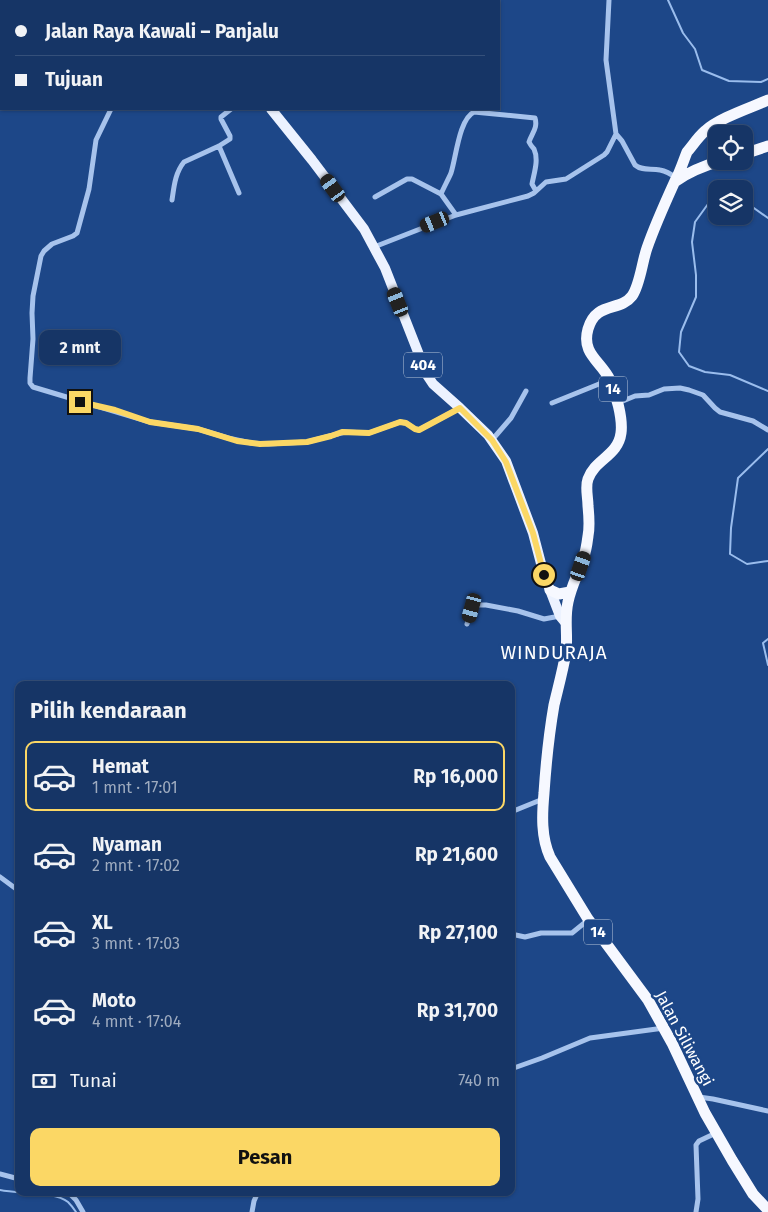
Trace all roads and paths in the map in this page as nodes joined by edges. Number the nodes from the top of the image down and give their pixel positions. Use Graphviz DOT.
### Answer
graph roads {
  1 [pos="610,0"];
  2 [pos="768,100"];
  3 [pos="111,110"];
  4 [pos="230,110"];
  5 [pos="272,110"];
  6 [pos="616,134"];
  7 [pos="219,146"];
  8 [pos="768,146"];
  9 [pos="753,151"];
  10 [pos="708,164"];
  11 [pos="676,179"];
  12 [pos="536,191"];
  13 [pos="239,193"];
  14 [pos="440,194"];
  15 [pos="375,197"];
  16 [pos="172,200"];
  17 [pos="456,215"];
  18 [pos="374,247"];
  19 [pos="610,380"];
  20 [pos="526,391"];
  21 [pos="552,403"];
  22 [pos="617,403"];
  23 [pos="460,408"];
  24 [pos="768,430"];
  25 [pos="492,440"];
  26 [pos="550,590"];
  27 [pos="570,592"];
  28 [pos="563,619"];
  29 [pos="467,624"];
  30 [pos="543,798"];
  31 [pos="515,810"];
  32 [pos="0,876"];
  33 [pos="15,888"];
  34 [pos="588,920"];
  35 [pos="515,935"];
  36 [pos="664,1028"];
  37 [pos="515,1068"];
  38 [pos="698,1098"];
  39 [pos="768,1111"];
  40 [pos="716,1133"];
  41 [pos="0,1174"];
  42 [pos="15,1178"];
  43 [pos="72,1196"];
  44 [pos="256,1196"];
  45 [pos="768,1210"];
  46 [pos="83,1212"];
  47 [pos="252,1212"];
  48 [pos="696,1212"];
  1 -- 6 [label="street"];
  2 -- 11 [label="highway, 14"];
  3 -- 23 [label="street"];
  4 -- 7 [label="street"];
  5 -- 18 [label="main road, 404"];
  6 -- 11 [label="street"];
  6 -- 12 [label="street"];
  7 -- 13 [label="street"];
  7 -- 16 [label="street"];
  8 -- 9 [label="highway"];
  10 -- 11 [label="highway"];
  11 -- 19 [label="highway, 14"];
  12 -- 14 [label="street"];
  12 -- 17 [label="street"];
  14 -- 15 [label="street"];
  14 -- 17 [label="street"];
  17 -- 18 [label="street"];
  18 -- 23 [label="main road, 404"];
  19 -- 21 [label="street"];
  19 -- 22 [label="highway, 14"];
  20 -- 25 [label="street"];
  22 -- 24 [label="street"];
  22 -- 27 [label="highway, 14"];
  23 -- 25 [label="main road, 404"];
  25 -- 26 [label="main road, 404"];
  26 -- 27 [label="highway"];
  26 -- 28 [label="main road, 404"];
  27 -- 28 [label="highway, 14"];
  28 -- 29 [label="street"];
  28 -- 30 [label="highway, Jalan Siliwangi / 14"];
  30 -- 31 [label="street"];
  30 -- 34 [label="highway, Jalan Siliwangi / 14"];
  32 -- 33 [label="street"];
  34 -- 35 [label="street"];
  34 -- 36 [label="highway, Jalan Siliwangi / 14"];
  36 -- 37 [label="street"];
  36 -- 38 [label="highway, Jalan Siliwangi / 14"];
  38 -- 39 [label="street"];
  38 -- 40 [label="highway, Jalan Siliwangi / 14"];
  40 -- 45 [label="highway, Jalan Siliwangi / 14"];
  40 -- 48 [label="street"];
  41 -- 42 [label="street"];
  43 -- 46 [label="street"];
  44 -- 47 [label="street"];
}
